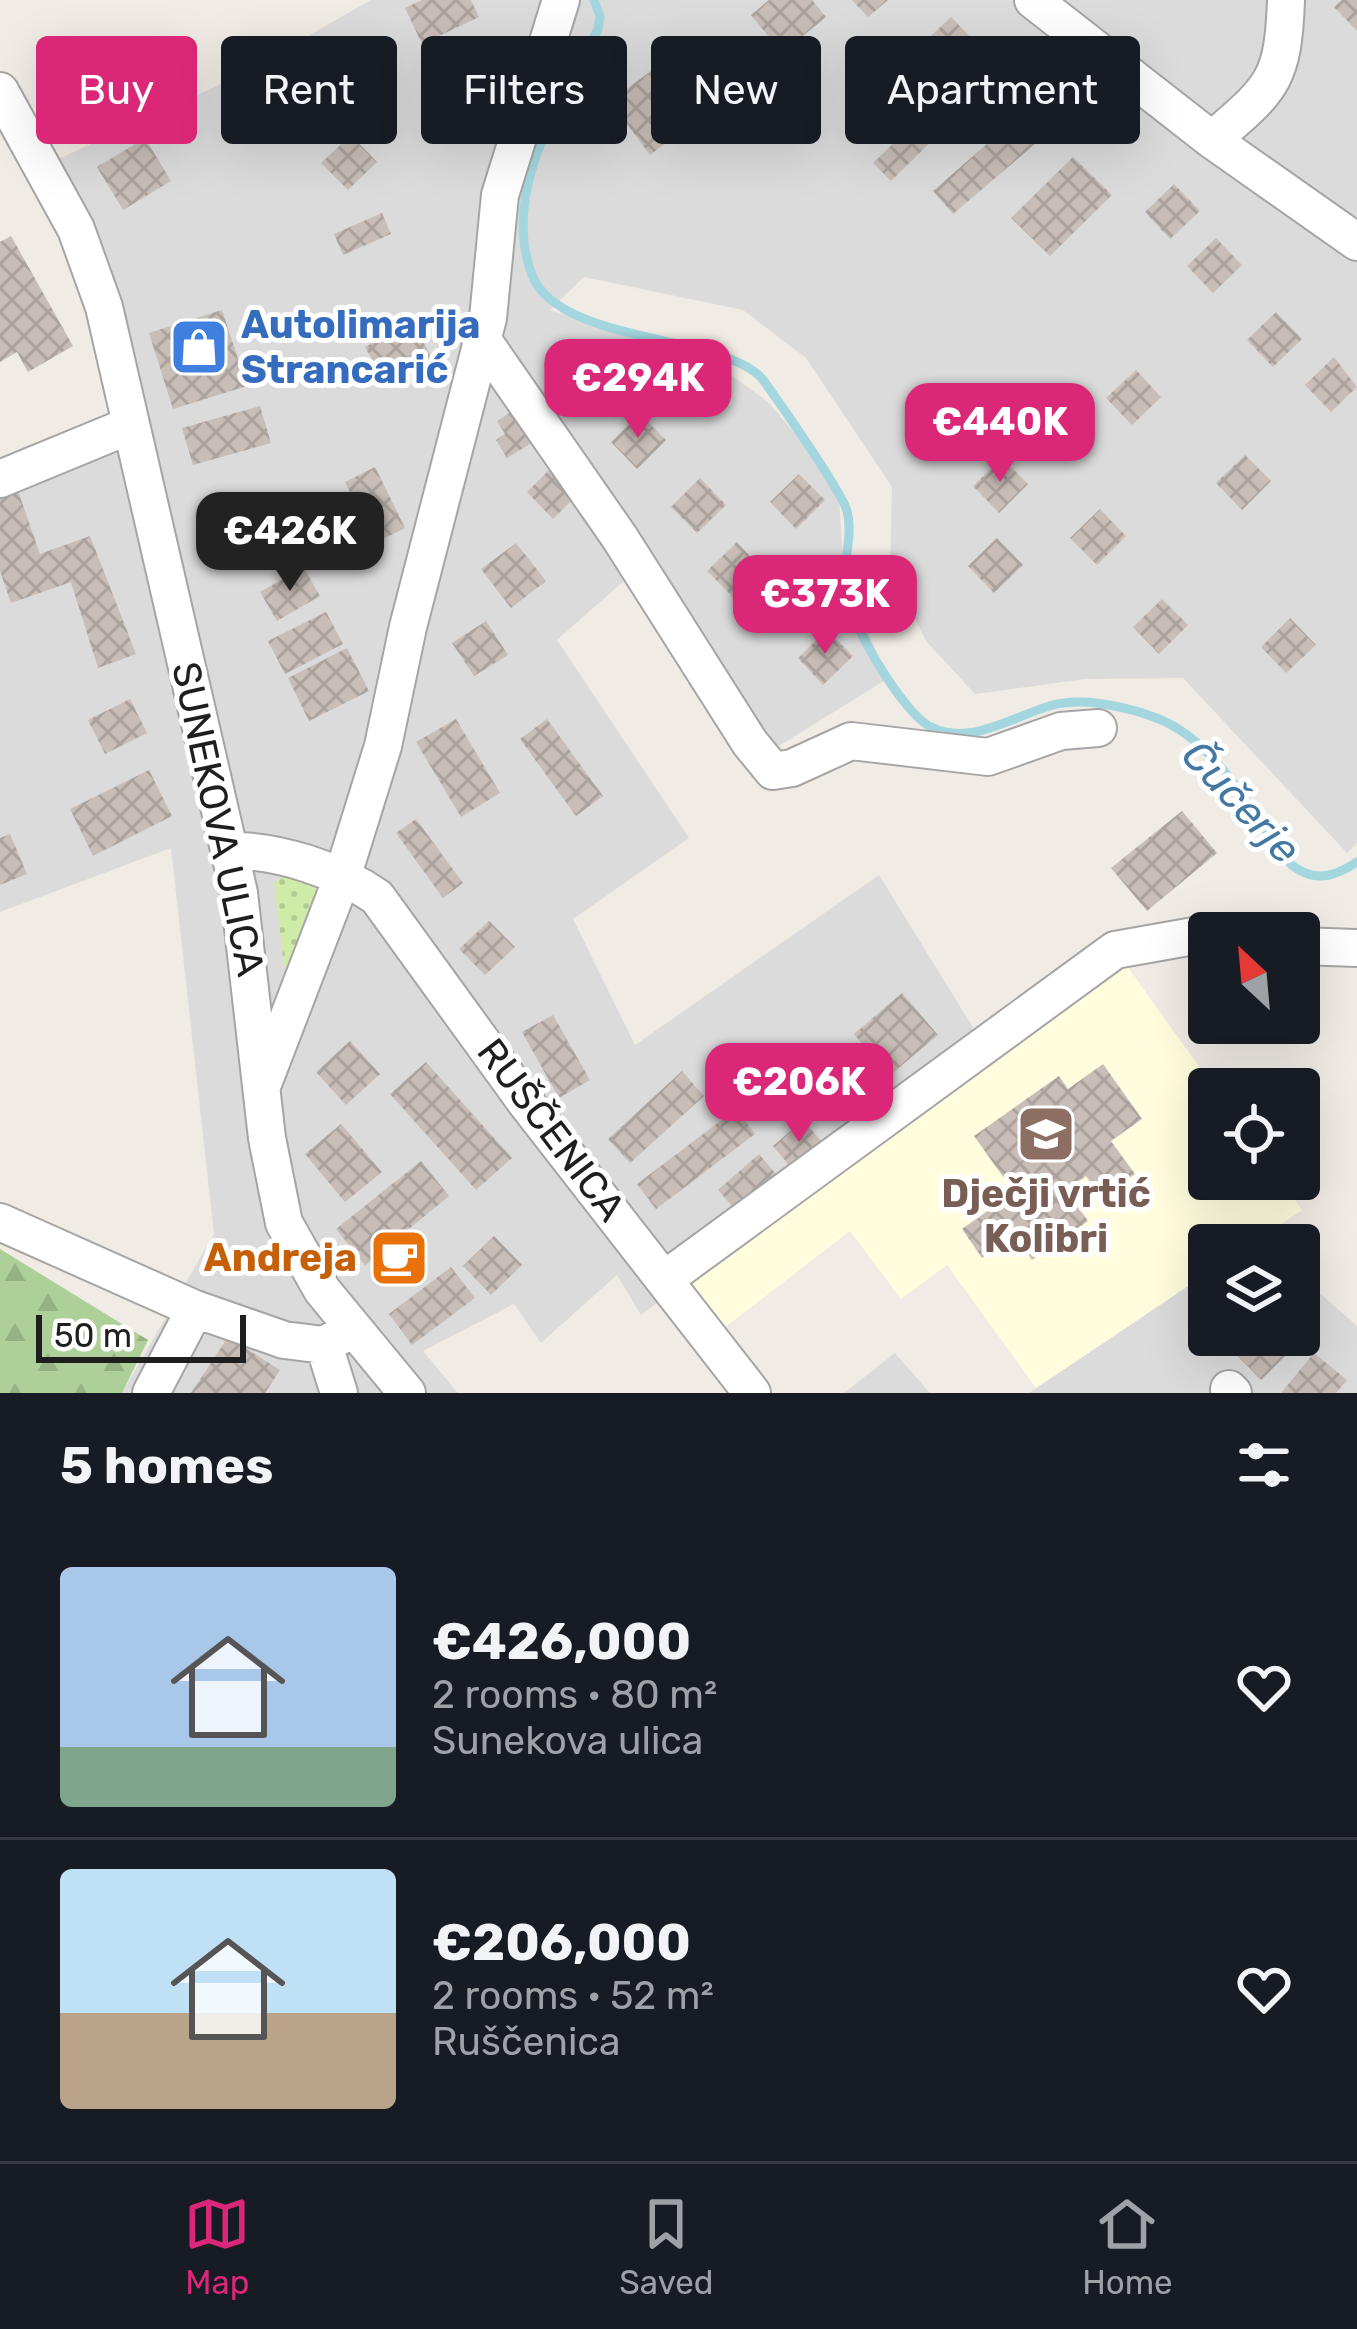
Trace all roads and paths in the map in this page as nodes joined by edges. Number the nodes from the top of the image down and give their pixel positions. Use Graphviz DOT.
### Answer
graph roads {
  1 [pos="561,0"];
  2 [pos="1033,0"];
  3 [pos="1286,0"];
  4 [pos="0,91"];
  5 [pos="1212,140"];
  6 [pos="1357,242"];
  7 [pos="482,339"];
  8 [pos="131,425"];
  9 [pos="0,479"];
  10 [pos="1098,728"];
  11 [pos="231,851"];
  12 [pos="343,878"];
  13 [pos="1188,937"];
  14 [pos="1320,947"];
  15 [pos="1357,948"];
  16 [pos="263,1083"];
  17 [pos="0,1222"];
  18 [pos="665,1279"];
  19 [pos="195,1309"];
  20 [pos="338,1337"];
  21 [pos="151,1393"];
  22 [pos="339,1393"];
  23 [pos="407,1393"];
  24 [pos="752,1393"];
  1 -- 7 [label="street"];
  2 -- 5 [label="street"];
  3 -- 5 [label="street"];
  4 -- 8 [label="street, SUNEKOVA ULICA"];
  5 -- 6 [label="street"];
  7 -- 10 [label="street"];
  7 -- 12 [label="street"];
  8 -- 9 [label="street"];
  8 -- 11 [label="street, SUNEKOVA ULICA"];
  11 -- 12 [label="street, RUŠČENICA"];
  11 -- 16 [label="street, SUNEKOVA ULICA"];
  12 -- 16 [label="street"];
  12 -- 18 [label="street, RUŠČENICA"];
  13 -- 18 [label="street"];
  14 -- 15 [label="street"];
  16 -- 20 [label="street, SUNEKOVA ULICA"];
  17 -- 19 [label="street"];
  18 -- 24 [label="street, RUŠČENICA"];
  19 -- 20 [label="street"];
  19 -- 21 [label="street"];
  20 -- 22 [label="street"];
  20 -- 23 [label="street, SUNEKOVA ULICA"];
}
